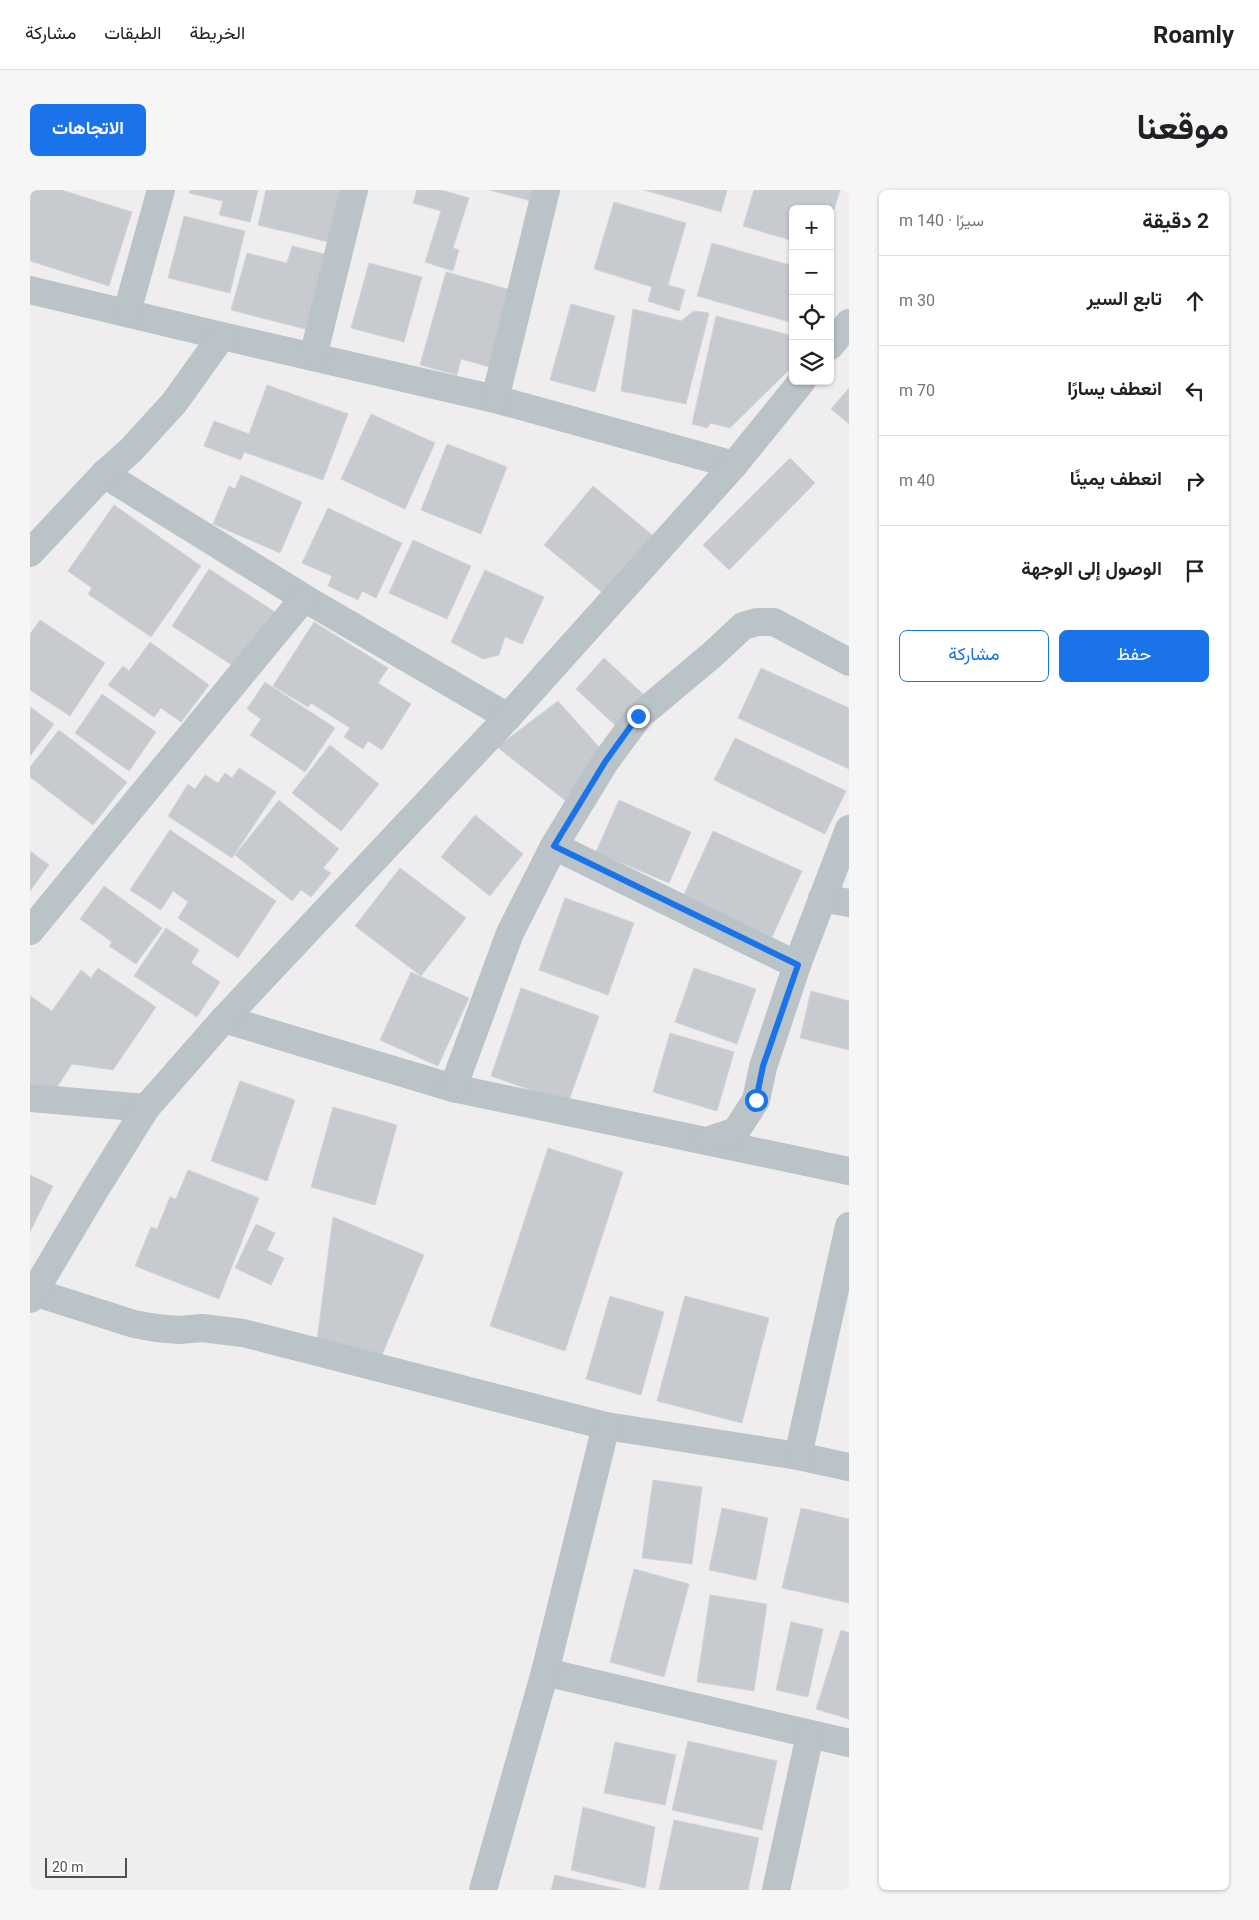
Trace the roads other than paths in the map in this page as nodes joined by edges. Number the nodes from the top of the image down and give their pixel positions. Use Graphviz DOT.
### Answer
graph roads {
  1 [pos="161,190"];
  2 [pos="354,190"];
  3 [pos="546,190"];
  4 [pos="30,290"];
  5 [pos="127,312"];
  6 [pos="849,323"];
  7 [pos="222,336"];
  8 [pos="834,341"];
  9 [pos="313,357"];
  10 [pos="799,385"];
  11 [pos="495,398"];
  12 [pos="734,465"];
  13 [pos="104,474"];
  14 [pos="30,553"];
  15 [pos="304,598"];
  16 [pos="849,662"];
  17 [pos="508,717"];
  18 [pos="849,830"];
  19 [pos="554,846"];
  20 [pos="822,898"];
  21 [pos="849,903"];
  22 [pos="30,931"];
  23 [pos="798,965"];
  24 [pos="224,1019"];
  25 [pos="453,1088"];
  26 [pos="30,1098"];
  27 [pos="146,1108"];
  28 [pos="707,1141"];
  29 [pos="849,1170"];
  30 [pos="849,1226"];
  31 [pos="32,1295"];
  32 [pos="606,1426"];
  33 [pos="798,1456"];
  34 [pos="849,1467"];
  35 [pos="546,1672"];
  36 [pos="810,1734"];
  37 [pos="849,1743"];
  38 [pos="483,1890"];
  39 [pos="776,1890"];
  1 -- 5 [label="street"];
  2 -- 9 [label="street"];
  3 -- 11 [label="street"];
  4 -- 5 [label="street"];
  5 -- 7 [label="street"];
  6 -- 8 [label="street"];
  7 -- 9 [label="street"];
  7 -- 13 [label="street"];
  9 -- 11 [label="street"];
  10 -- 12 [label="street"];
  11 -- 12 [label="street"];
  12 -- 17 [label="street"];
  13 -- 14 [label="street"];
  13 -- 15 [label="street"];
  15 -- 17 [label="street"];
  15 -- 22 [label="street"];
  16 -- 19 [label="street"];
  17 -- 24 [label="street"];
  18 -- 20 [label="street"];
  19 -- 23 [label="street"];
  19 -- 25 [label="street"];
  20 -- 21 [label="street"];
  20 -- 23 [label="street"];
  23 -- 28 [label="street"];
  24 -- 25 [label="street"];
  24 -- 27 [label="street"];
  25 -- 28 [label="street"];
  26 -- 27 [label="street"];
  27 -- 31 [label="street"];
  28 -- 29 [label="street"];
  30 -- 33 [label="street"];
  31 -- 32 [label="street"];
  32 -- 33 [label="street"];
  32 -- 35 [label="street"];
  33 -- 34 [label="street"];
  35 -- 36 [label="street"];
  35 -- 38 [label="street"];
  36 -- 37 [label="street"];
  36 -- 39 [label="street"];
}
